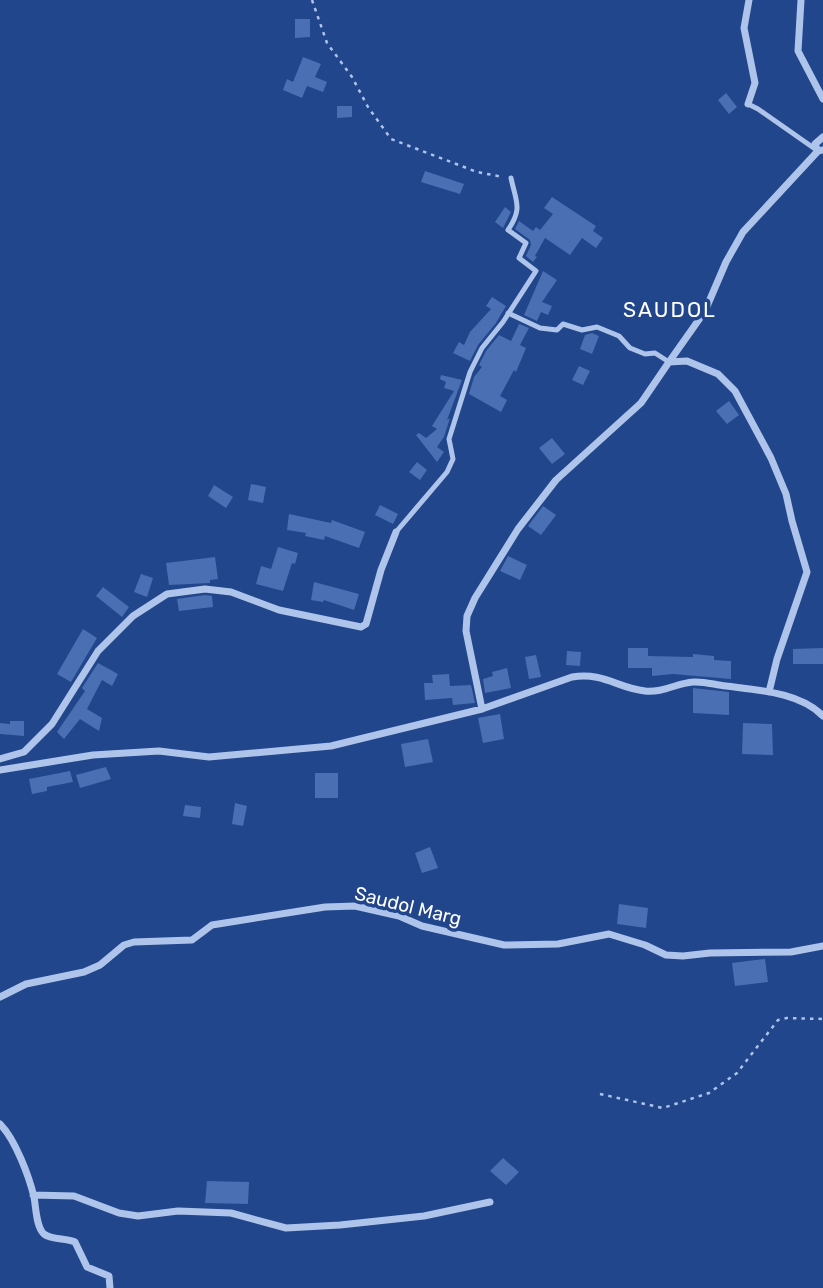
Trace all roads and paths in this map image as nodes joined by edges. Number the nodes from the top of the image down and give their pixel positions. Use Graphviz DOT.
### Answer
graph roads {
  1 [pos="312,0"];
  2 [pos="749,0"];
  3 [pos="801,0"];
  4 [pos="823,99"];
  5 [pos="748,104"];
  6 [pos="823,137"];
  7 [pos="820,151"];
  8 [pos="511,178"];
  9 [pos="509,313"];
  10 [pos="669,362"];
  11 [pos="396,532"];
  12 [pos="769,692"];
  13 [pos="482,709"];
  14 [pos="823,716"];
  15 [pos="0,759"];
  16 [pos="0,771"];
  17 [pos="823,946"];
  18 [pos="0,997"];
  19 [pos="823,1019"];
  20 [pos="600,1094"];
  21 [pos="0,1124"];
  22 [pos="33,1195"];
  23 [pos="490,1202"];
  24 [pos="110,1288"];
  1 -- 8 [label="path"];
  2 -- 5 [label="street"];
  3 -- 4 [label="street"];
  5 -- 7 [label="lane"];
  6 -- 7 [label="street"];
  7 -- 10 [label="street"];
  8 -- 9 [label="lane"];
  9 -- 10 [label="lane"];
  9 -- 11 [label="lane"];
  10 -- 12 [label="street"];
  10 -- 13 [label="street"];
  11 -- 15 [label="street"];
  12 -- 13 [label="street"];
  12 -- 14 [label="street"];
  13 -- 16 [label="street"];
  17 -- 18 [label="street, Saudol Marg"];
  19 -- 20 [label="path"];
  21 -- 22 [label="street"];
  22 -- 23 [label="street"];
  22 -- 24 [label="street"];
}
